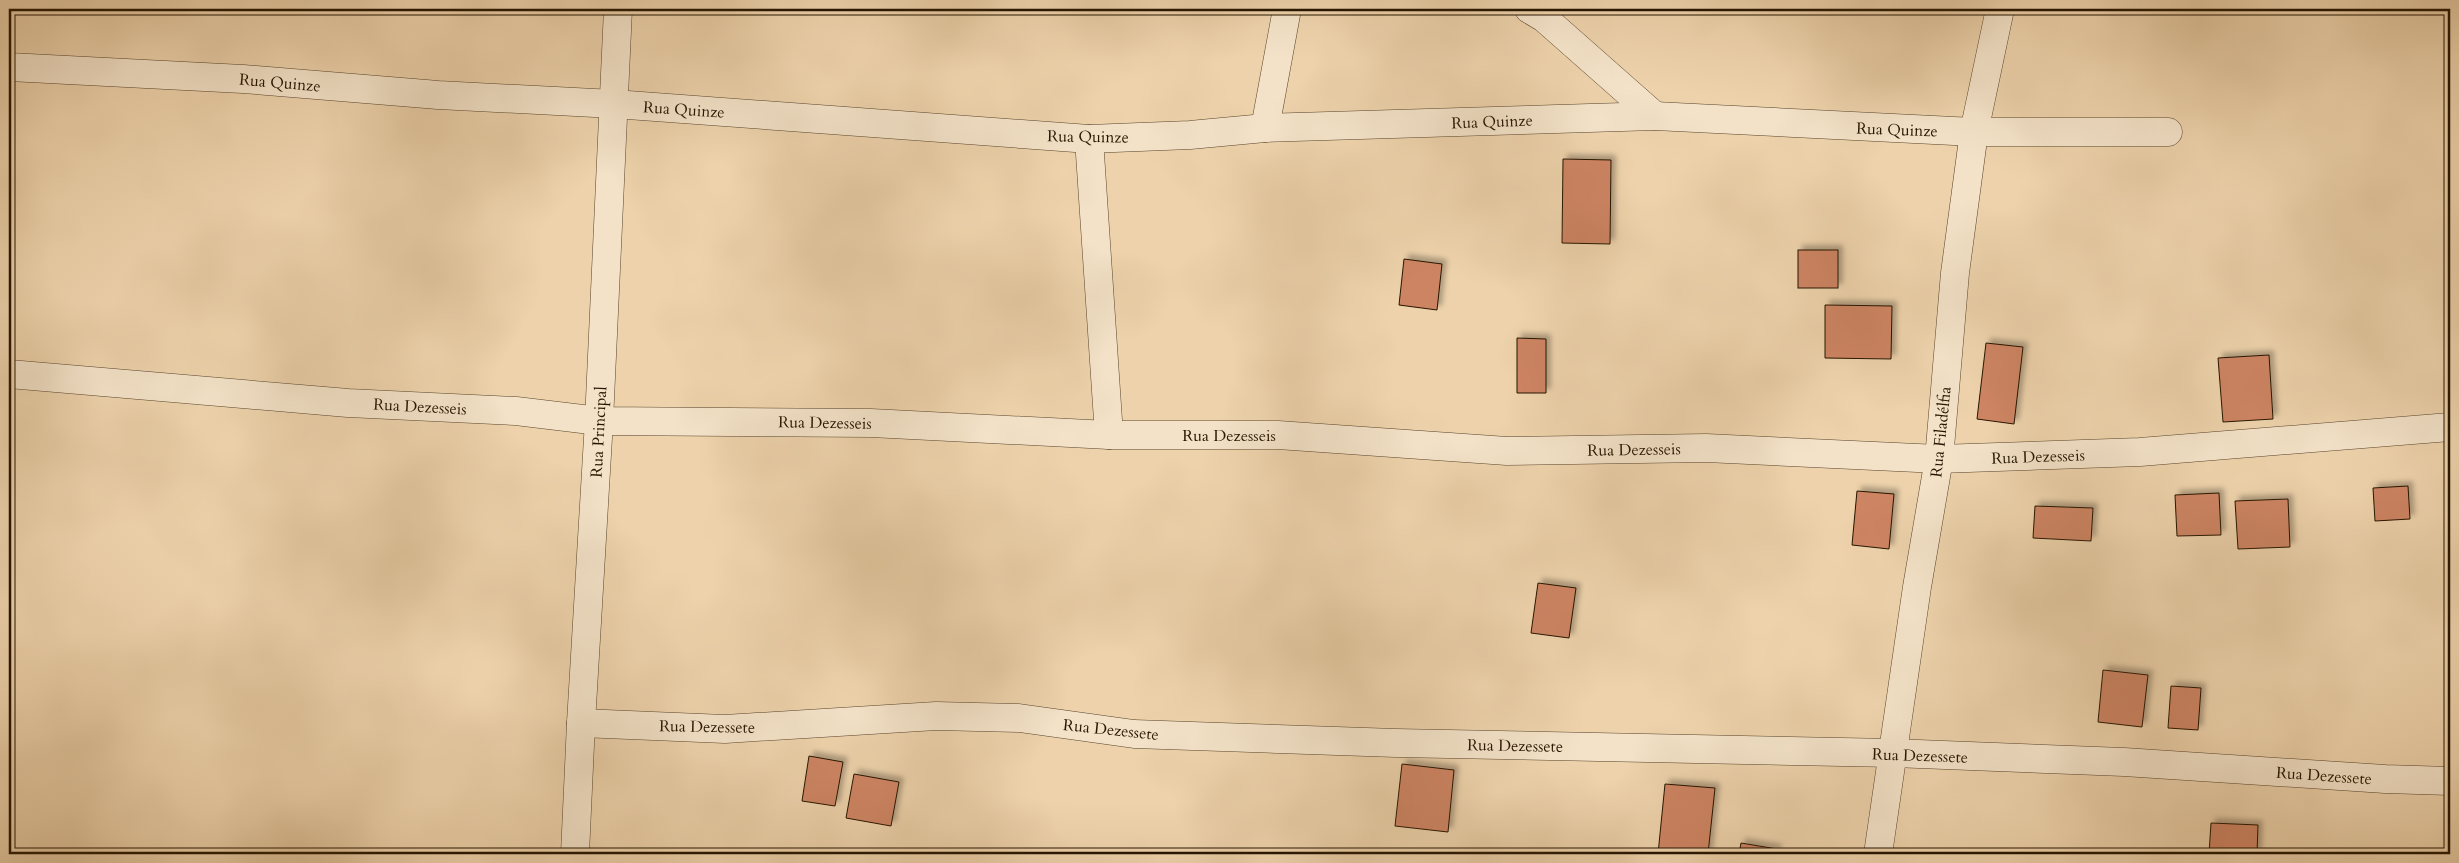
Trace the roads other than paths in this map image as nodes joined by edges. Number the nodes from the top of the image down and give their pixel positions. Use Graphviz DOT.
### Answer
graph roads {
  1 [pos="618,9"];
  2 [pos="1287,9"];
  3 [pos="1529,9"];
  4 [pos="2000,9"];
  5 [pos="9,67"];
  6 [pos="614,104"];
  7 [pos="1655,116"];
  8 [pos="1265,128"];
  9 [pos="1974,132"];
  10 [pos="2168,132"];
  11 [pos="1089,139"];
  12 [pos="9,374"];
  13 [pos="599,421"];
  14 [pos="2450,427"];
  15 [pos="1109,435"];
  16 [pos="1939,460"];
  17 [pos="581,723"];
  18 [pos="1893,753"];
  19 [pos="2450,781"];
  20 [pos="575,854"];
  21 [pos="1878,854"];
  1 -- 6 [label="street, Rua Principal"];
  2 -- 8 [label="street"];
  3 -- 7 [label="street"];
  4 -- 9 [label="street, Rua Filadélfia"];
  5 -- 6 [label="street, Rua Quinze"];
  6 -- 11 [label="street, Rua Quinze"];
  6 -- 13 [label="street, Rua Principal"];
  7 -- 8 [label="street, Rua Quinze"];
  7 -- 9 [label="street, Rua Quinze"];
  8 -- 11 [label="street, Rua Quinze"];
  9 -- 10 [label="street, Rua Quinze"];
  9 -- 16 [label="street, Rua Filadélfia"];
  11 -- 15 [label="street"];
  12 -- 13 [label="street, Rua Dezesseis"];
  13 -- 15 [label="street, Rua Dezesseis"];
  13 -- 17 [label="street, Rua Principal"];
  14 -- 16 [label="street, Rua Dezesseis"];
  15 -- 16 [label="street, Rua Dezesseis"];
  16 -- 18 [label="street, Rua Filadélfia"];
  17 -- 18 [label="street, Rua Dezessete"];
  17 -- 20 [label="street, Rua Principal"];
  18 -- 19 [label="street, Rua Dezessete"];
  18 -- 21 [label="street, Rua Filadélfia"];
}
